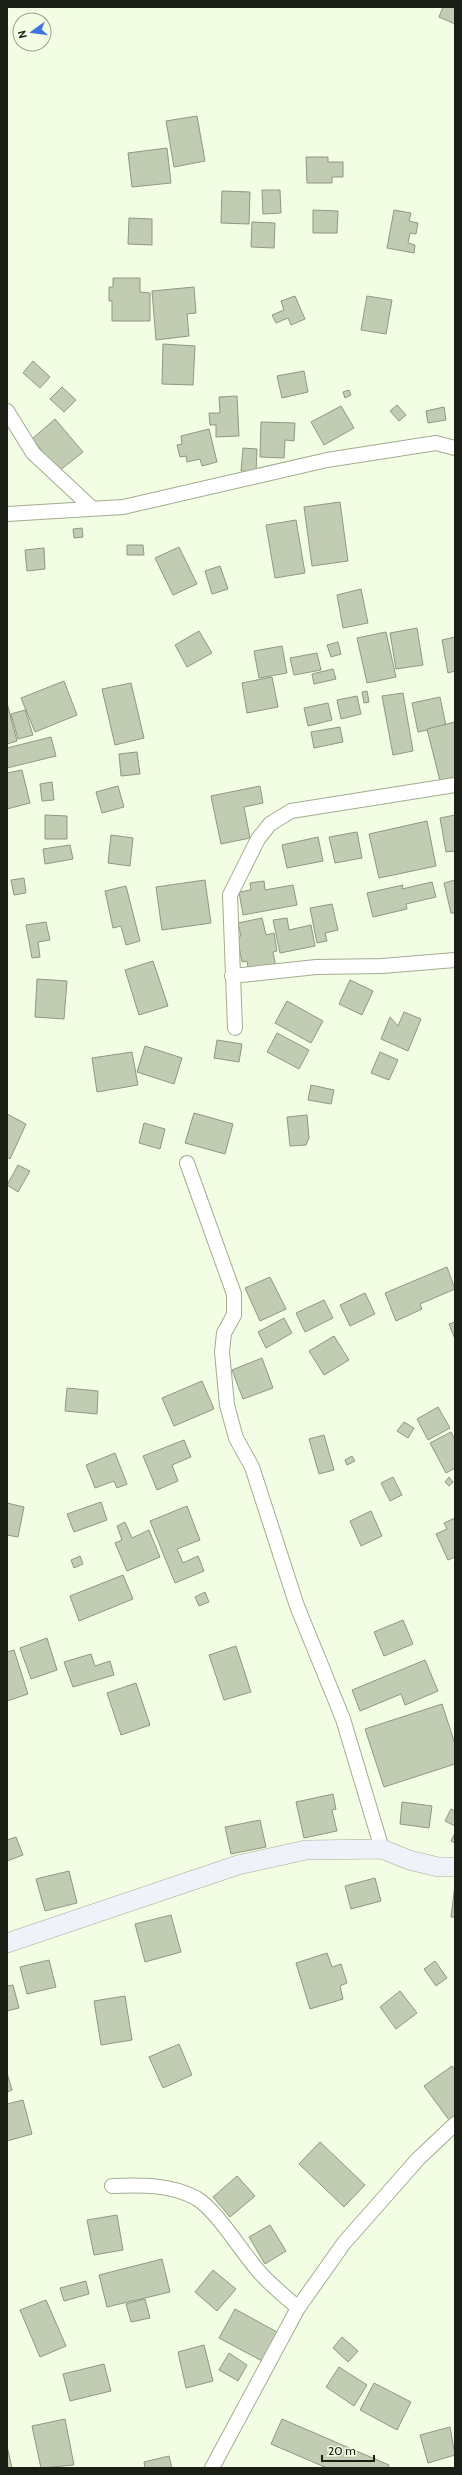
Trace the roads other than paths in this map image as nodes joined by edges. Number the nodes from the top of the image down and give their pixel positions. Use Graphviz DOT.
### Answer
graph roads {
  1 [pos="7,411"];
  2 [pos="455,448"];
  3 [pos="92,508"];
  4 [pos="7,514"];
  5 [pos="455,785"];
  6 [pos="455,960"];
  7 [pos="232,976"];
  8 [pos="235,1028"];
  9 [pos="187,1164"];
  10 [pos="382,1849"];
  11 [pos="455,1867"];
  12 [pos="7,1943"];
  13 [pos="455,2124"];
  14 [pos="112,2186"];
  15 [pos="298,2308"];
  16 [pos="212,2468"];
  1 -- 3 [label="street"];
  2 -- 3 [label="street"];
  3 -- 4 [label="street"];
  5 -- 7 [label="street"];
  6 -- 7 [label="street"];
  7 -- 8 [label="street"];
  9 -- 10 [label="street"];
  10 -- 11 [label="street"];
  10 -- 12 [label="street"];
  13 -- 15 [label="street"];
  14 -- 15 [label="street"];
  15 -- 16 [label="street"];
}
